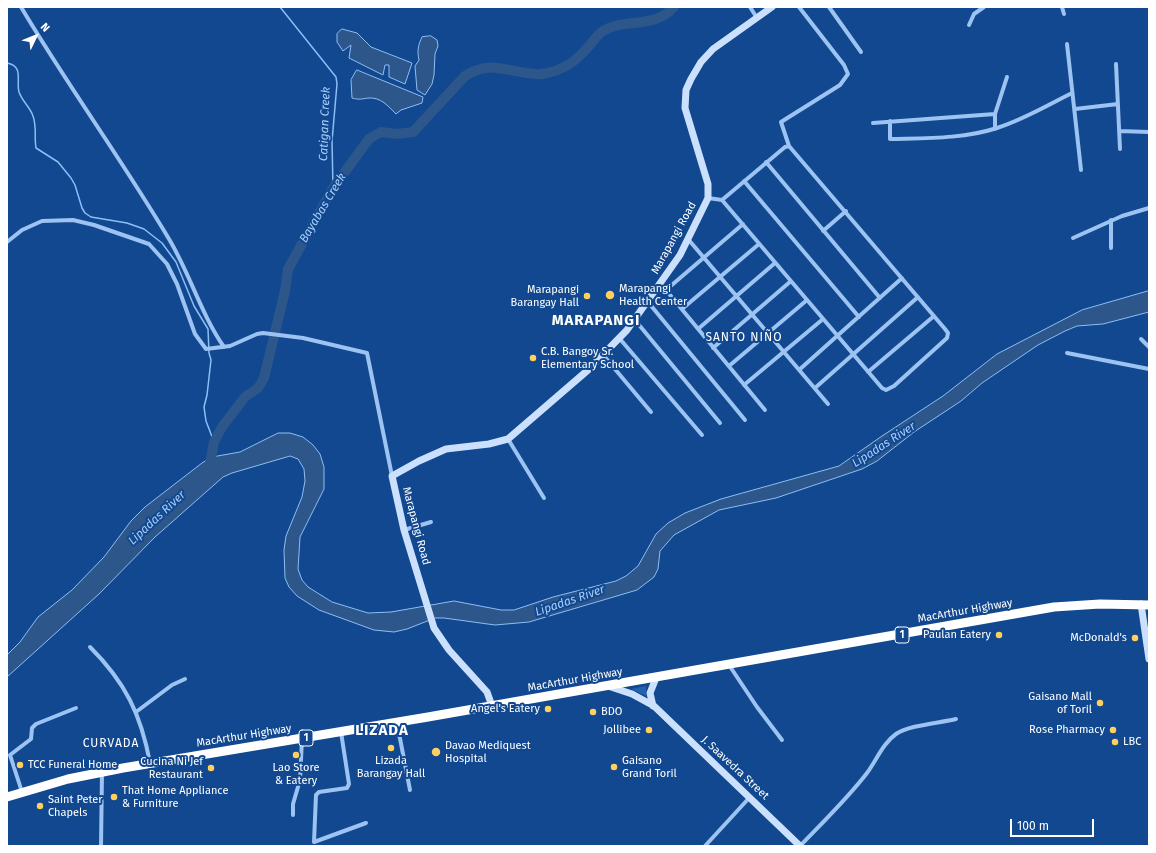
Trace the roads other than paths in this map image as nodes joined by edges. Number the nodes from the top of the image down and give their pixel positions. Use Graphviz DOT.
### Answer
graph roads {
  1 [pos="21,7"];
  2 [pos="750,7"];
  3 [pos="772,7"];
  4 [pos="799,7"];
  5 [pos="829,7"];
  6 [pos="984,7"];
  7 [pos="1062,7"];
  8 [pos="1064,14"];
  9 [pos="757,18"];
  10 [pos="969,25"];
  11 [pos="1067,44"];
  12 [pos="861,52"];
  13 [pos="1116,64"];
  14 [pos="1007,77"];
  15 [pos="1072,93"];
  16 [pos="1118,104"];
  17 [pos="1074,109"];
  18 [pos="995,114"];
  19 [pos="890,121"];
  20 [pos="873,123"];
  21 [pos="995,129"];
  22 [pos="1119,131"];
  23 [pos="1149,132"];
  24 [pos="789,146"];
  25 [pos="1120,149"];
  26 [pos="766,162"];
  27 [pos="1081,170"];
  28 [pos="744,181"];
  29 [pos="708,198"];
  30 [pos="722,200"];
  31 [pos="1149,208"];
  32 [pos="846,211"];
  33 [pos="1112,220"];
  34 [pos="743,224"];
  35 [pos="823,230"];
  36 [pos="1073,238"];
  37 [pos="688,239"];
  38 [pos="7,242"];
  39 [pos="759,244"];
  40 [pos="1111,248"];
  41 [pos="704,258"];
  42 [pos="775,263"];
  43 [pos="720,276"];
  44 [pos="902,278"];
  45 [pos="791,281"];
  46 [pos="661,284"];
  47 [pos="666,290"];
  48 [pos="736,296"];
  49 [pos="918,297"];
  50 [pos="880,298"];
  51 [pos="807,300"];
  52 [pos="648,302"];
  53 [pos="682,309"];
  54 [pos="752,314"];
  55 [pos="934,316"];
  56 [pos="859,317"];
  57 [pos="823,319"];
  58 [pos="635,320"];
  59 [pos="698,328"];
  60 [pos="768,333"];
  61 [pos="838,336"];
  62 [pos="620,339"];
  63 [pos="1141,339"];
  64 [pos="1149,347"];
  65 [pos="224,348"];
  66 [pos="713,348"];
  67 [pos="784,352"];
  68 [pos="1066,353"];
  69 [pos="853,354"];
  70 [pos="604,356"];
  71 [pos="729,366"];
  72 [pos="1149,369"];
  73 [pos="799,370"];
  74 [pos="868,372"];
  75 [pos="744,385"];
  76 [pos="815,388"];
  77 [pos="828,404"];
  78 [pos="765,410"];
  79 [pos="650,412"];
  80 [pos="745,420"];
  81 [pos="720,422"];
  82 [pos="702,435"];
  83 [pos="508,439"];
  84 [pos="392,476"];
  85 [pos="544,498"];
  86 [pos="431,522"];
  87 [pos="404,530"];
  88 [pos="1145,605"];
  89 [pos="1147,634"];
  90 [pos="90,647"];
  91 [pos="1149,659"];
  92 [pos="729,665"];
  93 [pos="656,678"];
  94 [pos="184,679"];
  95 [pos="608,686"];
  96 [pos="492,706"];
  97 [pos="654,706"];
  98 [pos="76,708"];
  99 [pos="136,712"];
  100 [pos="956,719"];
  101 [pos="397,723"];
  102 [pos="341,732"];
  103 [pos="302,738"];
  104 [pos="782,740"];
  105 [pos="150,764"];
  106 [pos="102,772"];
  107 [pos="410,790"];
  108 [pos="22,792"];
  109 [pos="7,797"];
  110 [pos="750,797"];
  111 [pos="293,815"];
  112 [pos="366,823"];
  113 [pos="101,846"];
  114 [pos="705,846"];
  115 [pos="800,846"];
  1 -- 65 [label="street"];
  2 -- 9 [label="street"];
  3 -- 9 [label="street, Marapangi Road"];
  4 -- 24 [label="street"];
  5 -- 12 [label="street"];
  6 -- 10 [label="street"];
  7 -- 8 [label="street"];
  9 -- 29 [label="street, Marapangi Road"];
  11 -- 15 [label="street"];
  13 -- 16 [label="street"];
  14 -- 18 [label="street"];
  15 -- 17 [label="street"];
  15 -- 21 [label="street"];
  16 -- 17 [label="street"];
  16 -- 22 [label="street"];
  17 -- 27 [label="street"];
  18 -- 19 [label="street"];
  18 -- 21 [label="street"];
  19 -- 20 [label="street"];
  19 -- 21 [label="street"];
  22 -- 23 [label="street"];
  22 -- 25 [label="street"];
  24 -- 26 [label="street"];
  24 -- 32 [label="street"];
  26 -- 28 [label="street"];
  26 -- 35 [label="street"];
  28 -- 30 [label="street"];
  28 -- 56 [label="street"];
  29 -- 30 [label="street"];
  29 -- 37 [label="street, Marapangi Road"];
  30 -- 34 [label="street"];
  31 -- 33 [label="street"];
  32 -- 35 [label="street"];
  32 -- 44 [label="street"];
  33 -- 36 [label="street"];
  33 -- 40 [label="street"];
  34 -- 39 [label="street"];
  34 -- 41 [label="street"];
  35 -- 50 [label="street"];
  37 -- 41 [label="street"];
  37 -- 46 [label="street, Marapangi Road"];
  38 -- 65 [label="street"];
  39 -- 42 [label="street"];
  39 -- 43 [label="street"];
  41 -- 43 [label="street"];
  41 -- 47 [label="street"];
  42 -- 45 [label="street"];
  42 -- 48 [label="street"];
  43 -- 48 [label="street"];
  43 -- 53 [label="street"];
  44 -- 49 [label="street"];
  44 -- 50 [label="street"];
  45 -- 51 [label="street"];
  45 -- 54 [label="street"];
  46 -- 47 [label="street"];
  46 -- 52 [label="street, Marapangi Road"];
  47 -- 53 [label="street"];
  48 -- 54 [label="street"];
  48 -- 59 [label="street"];
  49 -- 55 [label="street"];
  49 -- 69 [label="street"];
  50 -- 56 [label="street"];
  51 -- 57 [label="street"];
  51 -- 60 [label="street"];
  52 -- 58 [label="street, Marapangi Road"];
  52 -- 80 [label="street"];
  53 -- 59 [label="street"];
  54 -- 60 [label="street"];
  54 -- 66 [label="street"];
  55 -- 74 [label="street"];
  55 -- 74 [label="street"];
  56 -- 61 [label="street"];
  57 -- 61 [label="street"];
  57 -- 67 [label="street"];
  58 -- 62 [label="street, Marapangi Road"];
  58 -- 81 [label="street"];
  59 -- 66 [label="street"];
  60 -- 67 [label="street"];
  60 -- 71 [label="street"];
  61 -- 69 [label="street"];
  61 -- 73 [label="street"];
  62 -- 70 [label="street, Marapangi Road"];
  62 -- 82 [label="street"];
  63 -- 64 [label="street"];
  65 -- 84 [label="street"];
  66 -- 71 [label="street"];
  67 -- 73 [label="street"];
  67 -- 75 [label="street"];
  68 -- 72 [label="street"];
  69 -- 74 [label="street"];
  69 -- 76 [label="street"];
  70 -- 79 [label="street"];
  70 -- 83 [label="street, Marapangi Road"];
  71 -- 75 [label="street"];
  73 -- 76 [label="street"];
  75 -- 78 [label="street"];
  76 -- 77 [label="street"];
  83 -- 84 [label="street, Marapangi Road"];
  83 -- 85 [label="street"];
  84 -- 87 [label="street, Marapangi Road"];
  86 -- 87 [label="street"];
  87 -- 96 [label="street, Marapangi Road"];
  88 -- 89 [label="street"];
  88 -- 92 [label="highway, MacArthur Highway / 1"];
  89 -- 91 [label="street"];
  90 -- 99 [label="street"];
  92 -- 93 [label="highway, MacArthur Highway / 1"];
  92 -- 104 [label="street"];
  93 -- 95 [label="highway, MacArthur Highway / 1"];
  93 -- 97 [label="street"];
  94 -- 99 [label="street"];
  95 -- 96 [label="highway, MacArthur Highway / 1"];
  95 -- 97 [label="street, J. Saavedra Street"];
  96 -- 101 [label="highway, MacArthur Highway / 1"];
  97 -- 110 [label="street, J. Saavedra Street"];
  98 -- 108 [label="street"];
  99 -- 105 [label="street"];
  100 -- 115 [label="street"];
  101 -- 102 [label="highway, MacArthur Highway / 1"];
  101 -- 107 [label="street"];
  102 -- 103 [label="highway, MacArthur Highway / 1"];
  102 -- 112 [label="street"];
  103 -- 105 [label="highway, MacArthur Highway / 1"];
  103 -- 111 [label="street"];
  105 -- 106 [label="highway, MacArthur Highway / 1"];
  106 -- 108 [label="highway, MacArthur Highway / 1"];
  106 -- 113 [label="street"];
  108 -- 109 [label="highway, MacArthur Highway / 1"];
  110 -- 114 [label="street"];
  110 -- 115 [label="street, J. Saavedra Street"];
}
